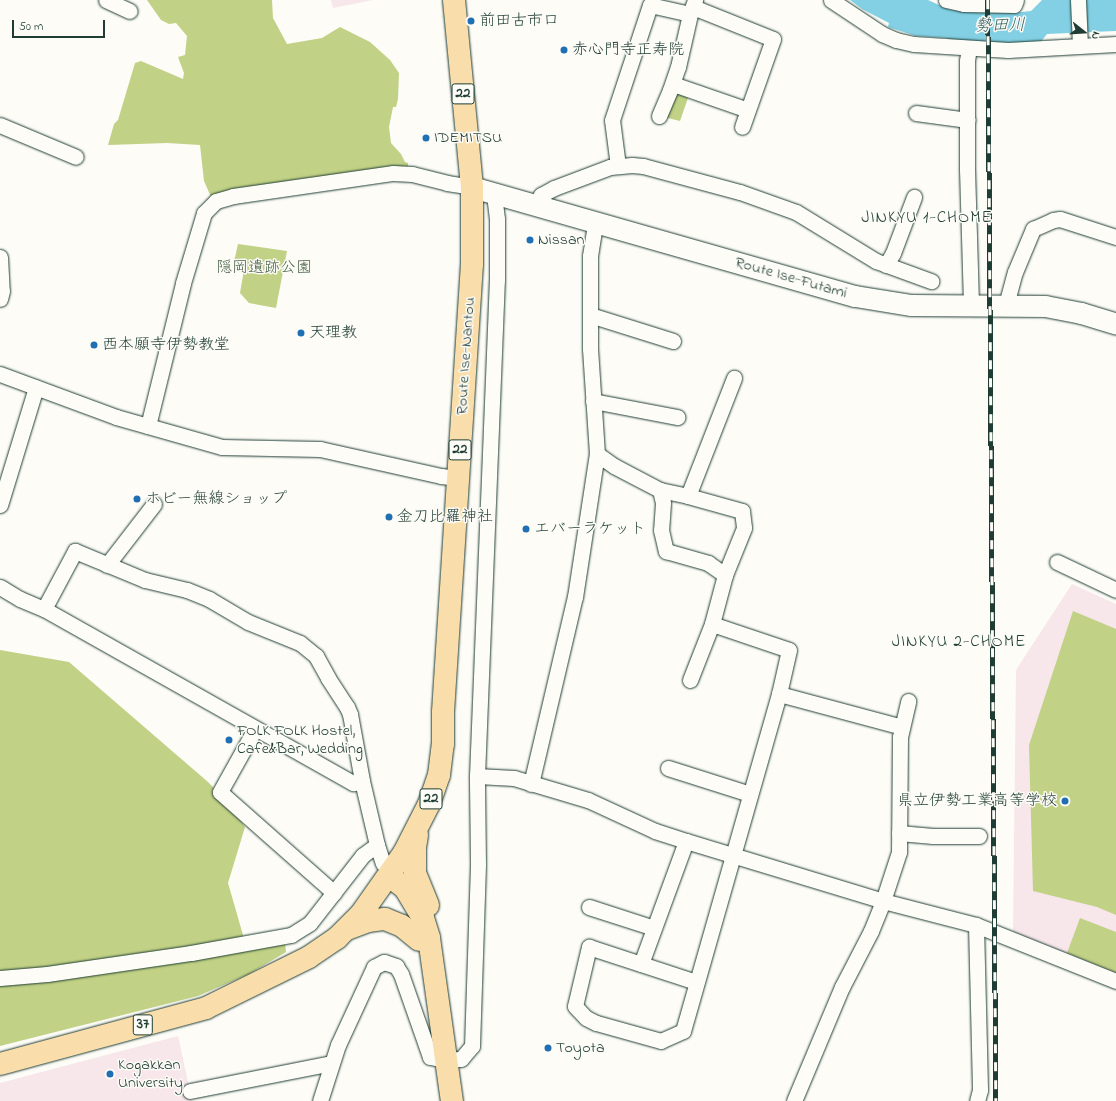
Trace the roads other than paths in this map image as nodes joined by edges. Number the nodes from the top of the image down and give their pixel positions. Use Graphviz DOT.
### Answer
graph roads {
  1 [pos="106,0"];
  2 [pos="454,0"];
  3 [pos="831,0"];
  4 [pos="946,0"];
  5 [pos="1016,0"];
  6 [pos="1078,0"];
  7 [pos="693,7"];
  8 [pos="130,11"];
  9 [pos="1080,43"];
  10 [pos="1116,44"];
  11 [pos="969,48"];
  12 [pos="673,84"];
  13 [pos="748,110"];
  14 [pos="916,113"];
  15 [pos="658,116"];
  16 [pos="968,120"];
  17 [pos="0,124"];
  18 [pos="742,127"];
  19 [pos="76,157"];
  20 [pos="618,166"];
  21 [pos="472,187"];
  22 [pos="494,194"];
  23 [pos="914,196"];
  24 [pos="535,204"];
  25 [pos="595,223"];
  26 [pos="1116,237"];
  27 [pos="0,257"];
  28 [pos="886,265"];
  29 [pos="931,281"];
  30 [pos="0,299"];
  31 [pos="970,306"];
  32 [pos="1006,306"];
  33 [pos="590,315"];
  34 [pos="1116,324"];
  35 [pos="673,341"];
  36 [pos="0,374"];
  37 [pos="734,378"];
  38 [pos="36,387"];
  39 [pos="593,401"];
  40 [pos="677,417"];
  41 [pos="148,426"];
  42 [pos="597,454"];
  43 [pos="458,478"];
  44 [pos="660,490"];
  45 [pos="688,496"];
  46 [pos="154,504"];
  47 [pos="0,505"];
  48 [pos="1057,562"];
  49 [pos="107,565"];
  50 [pos="725,575"];
  51 [pos="0,587"];
  52 [pos="1116,590"];
  53 [pos="44,609"];
  54 [pos="712,624"];
  55 [pos="690,680"];
  56 [pos="778,694"];
  57 [pos="908,700"];
  58 [pos="443,712"];
  59 [pos="902,727"];
  60 [pos="256,729"];
  61 [pos="668,768"];
  62 [pos="477,776"];
  63 [pos="362,781"];
  64 [pos="531,784"];
  65 [pos="750,794"];
  66 [pos="418,829"];
  67 [pos="899,833"];
  68 [pos="979,836"];
  69 [pos="686,841"];
  70 [pos="732,856"];
  71 [pos="383,861"];
  72 [pos="334,893"];
  73 [pos="883,902"];
  74 [pos="589,907"];
  75 [pos="976,925"];
  76 [pos="654,928"];
  77 [pos="345,931"];
  78 [pos="419,940"];
  79 [pos="641,964"];
  80 [pos="282,971"];
  81 [pos="0,978"];
  82 [pos="434,979"];
  83 [pos="1116,981"];
  84 [pos="696,982"];
  85 [pos="445,1060"];
  86 [pos="331,1063"];
  87 [pos="0,1064"];
  88 [pos="190,1091"];
  89 [pos="320,1101"];
  90 [pos="452,1101"];
  91 [pos="794,1101"];
  92 [pos="976,1101"];
  1 -- 8 [label="street"];
  2 -- 21 [label="main road, Route Ise-Nantou / 22"];
  3 -- 11 [label="street"];
  4 -- 5 [label="street"];
  6 -- 9 [label="street"];
  7 -- 12 [label="street"];
  7 -- 13 [label="street"];
  7 -- 20 [label="street"];
  9 -- 10 [label="street"];
  9 -- 11 [label="street"];
  11 -- 16 [label="street"];
  12 -- 13 [label="street"];
  12 -- 15 [label="street"];
  13 -- 18 [label="street"];
  14 -- 16 [label="street"];
  16 -- 31 [label="street"];
  17 -- 19 [label="street"];
  20 -- 24 [label="street"];
  20 -- 28 [label="street"];
  21 -- 22 [label="main road, Route Ise-Futami"];
  21 -- 41 [label="street"];
  21 -- 43 [label="main road, Route Ise-Nantou / 22"];
  22 -- 24 [label="main road, Route Ise-Futami"];
  22 -- 62 [label="street"];
  23 -- 28 [label="street"];
  24 -- 25 [label="main road, Route Ise-Futami"];
  25 -- 31 [label="main road, Route Ise-Futami"];
  25 -- 33 [label="street"];
  26 -- 32 [label="street"];
  27 -- 30 [label="street"];
  28 -- 29 [label="street"];
  31 -- 32 [label="main road, Route Ise-Futami"];
  32 -- 34 [label="main road, Route Ise-Futami"];
  33 -- 35 [label="street"];
  33 -- 39 [label="street"];
  36 -- 38 [label="street"];
  37 -- 45 [label="street"];
  38 -- 41 [label="street"];
  38 -- 47 [label="street"];
  39 -- 40 [label="street"];
  39 -- 42 [label="street"];
  41 -- 43 [label="street"];
  42 -- 44 [label="street"];
  42 -- 64 [label="street"];
  43 -- 58 [label="main road, Route Ise-Nantou / 22"];
  44 -- 45 [label="street"];
  44 -- 50 [label="street"];
  45 -- 50 [label="street"];
  46 -- 49 [label="street"];
  48 -- 52 [label="street"];
  49 -- 53 [label="street"];
  49 -- 63 [label="street"];
  50 -- 54 [label="street"];
  51 -- 53 [label="street"];
  53 -- 60 [label="street"];
  54 -- 55 [label="street"];
  54 -- 56 [label="street"];
  56 -- 59 [label="street"];
  56 -- 65 [label="street"];
  57 -- 59 [label="street"];
  58 -- 66 [label="main road, Route Ise-Nantou / 22"];
  58 -- 71 [label="main road, Route Ise-Nantou / 22"];
  59 -- 67 [label="street"];
  60 -- 63 [label="street"];
  60 -- 72 [label="street"];
  61 -- 65 [label="street"];
  62 -- 64 [label="street"];
  62 -- 85 [label="street"];
  63 -- 71 [label="street"];
  64 -- 69 [label="street"];
  65 -- 70 [label="street"];
  66 -- 71 [label="main road, Route Ise-Nantou / 22"];
  66 -- 82 [label="main road"];
  67 -- 68 [label="street"];
  67 -- 73 [label="street"];
  69 -- 70 [label="street"];
  69 -- 76 [label="street"];
  70 -- 73 [label="street"];
  70 -- 84 [label="street"];
  71 -- 72 [label="street"];
  71 -- 77 [label="main road, 37"];
  71 -- 78 [label="main road"];
  71 -- 80 [label="main road, 37"];
  71 -- 82 [label="main road"];
  72 -- 81 [label="street"];
  73 -- 75 [label="street"];
  73 -- 91 [label="street"];
  74 -- 76 [label="street"];
  75 -- 83 [label="street"];
  75 -- 92 [label="street"];
  76 -- 79 [label="street"];
  77 -- 78 [label="main road"];
  77 -- 80 [label="main road, 37"];
  78 -- 82 [label="main road"];
  79 -- 84 [label="street"];
  79 -- 84 [label="street"];
  80 -- 87 [label="main road, 37"];
  82 -- 85 [label="main road"];
  85 -- 86 [label="street"];
  85 -- 90 [label="main road"];
  86 -- 88 [label="street"];
  86 -- 89 [label="street"];
}
